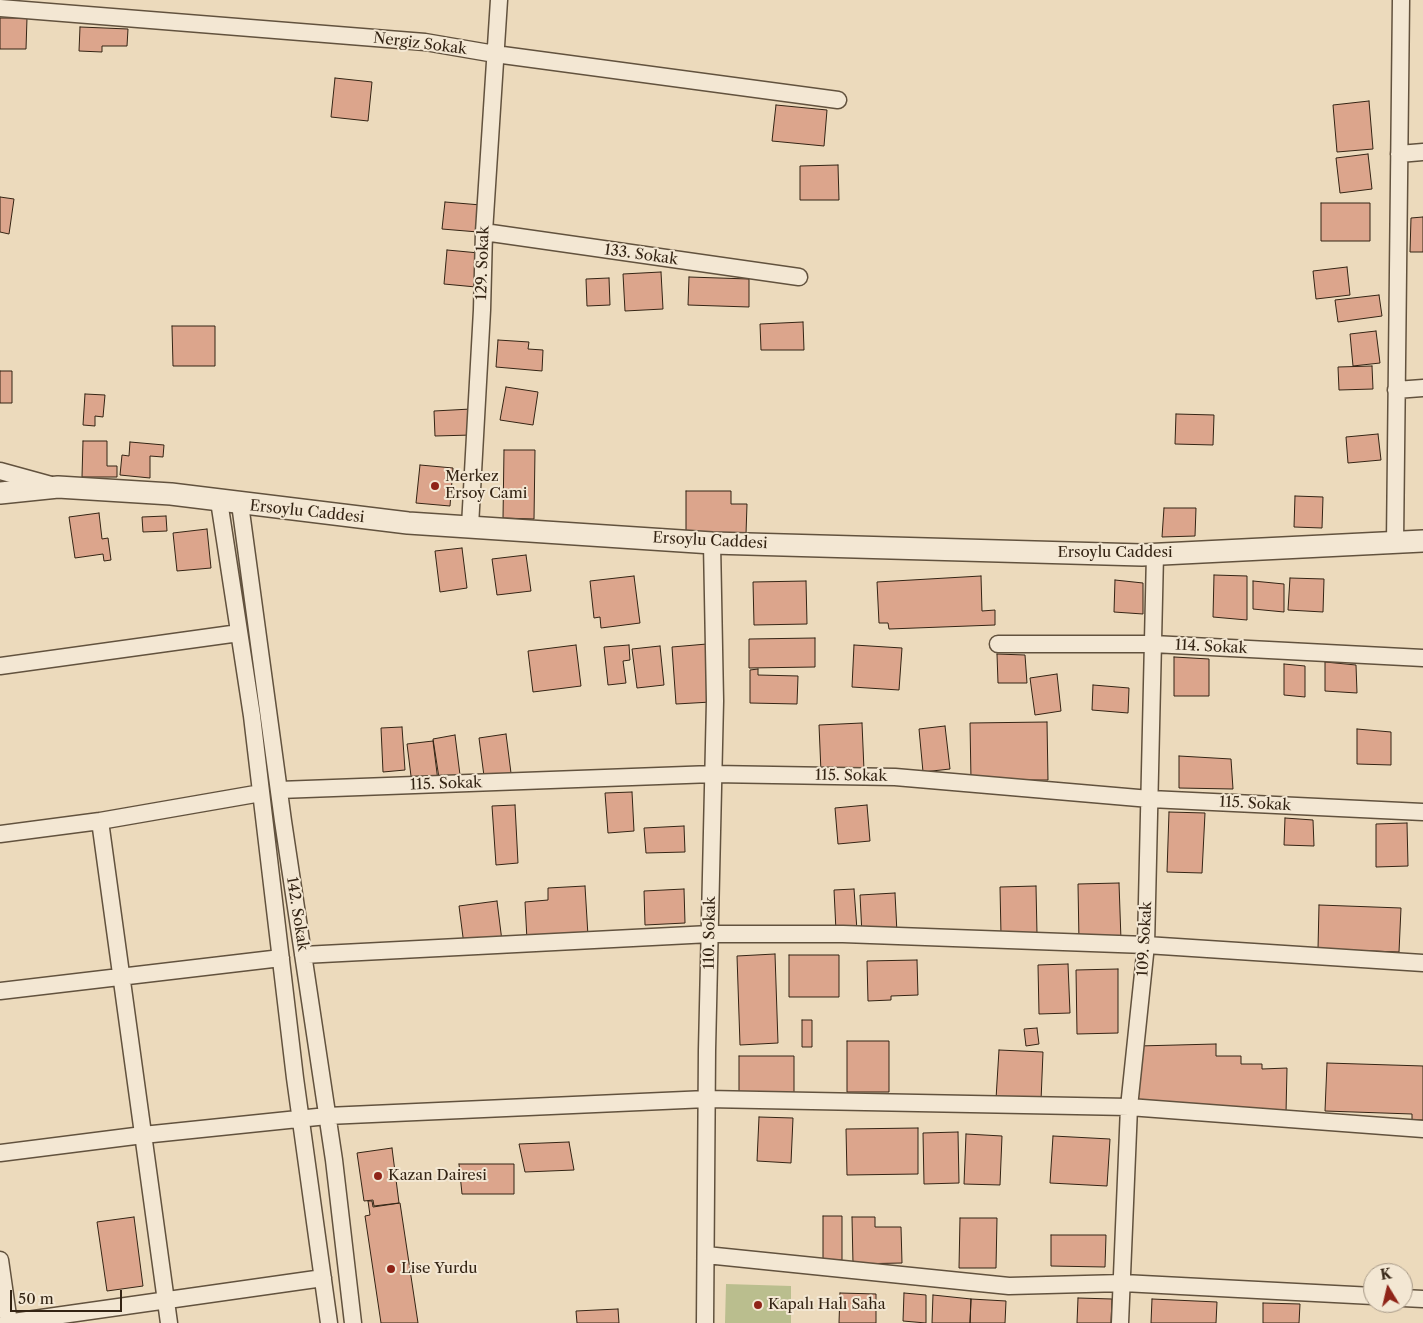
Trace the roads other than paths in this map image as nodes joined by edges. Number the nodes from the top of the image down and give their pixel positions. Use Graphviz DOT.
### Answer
graph roads {
  1 [pos="498,0"];
  2 [pos="1401,0"];
  3 [pos="0,8"];
  4 [pos="495,54"];
  5 [pos="838,100"];
  6 [pos="1423,152"];
  7 [pos="1399,154"];
  8 [pos="484,232"];
  9 [pos="799,277"];
  10 [pos="1423,388"];
  11 [pos="1396,390"];
  12 [pos="0,470"];
  13 [pos="58,487"];
  14 [pos="0,493"];
  15 [pos="229,503"];
  16 [pos="470,526"];
  17 [pos="1423,541"];
  18 [pos="712,543"];
  19 [pos="1395,543"];
  20 [pos="1155,554"];
  21 [pos="239,634"];
  22 [pos="998,644"];
  23 [pos="1153,644"];
  24 [pos="1423,658"];
  25 [pos="0,666"];
  26 [pos="713,774"];
  27 [pos="278,790"];
  28 [pos="261,794"];
  29 [pos="1150,798"];
  30 [pos="1423,812"];
  31 [pos="100,821"];
  32 [pos="0,834"];
  33 [pos="710,934"];
  34 [pos="1146,945"];
  35 [pos="303,955"];
  36 [pos="281,958"];
  37 [pos="1423,962"];
  38 [pos="121,976"];
  39 [pos="0,991"];
  40 [pos="707,1099"];
  41 [pos="1129,1107"];
  42 [pos="327,1116"];
  43 [pos="301,1119"];
  44 [pos="1423,1129"];
  45 [pos="143,1135"];
  46 [pos="0,1153"];
  47 [pos="706,1255"];
  48 [pos="0,1260"];
  49 [pos="323,1278"];
  50 [pos="1123,1283"];
  51 [pos="1363,1295"];
  52 [pos="166,1300"];
  53 [pos="8,1323"];
  54 [pos="169,1323"];
  55 [pos="329,1323"];
  56 [pos="353,1323"];
  57 [pos="704,1323"];
  58 [pos="1120,1323"];
  1 -- 4 [label="street, 129. Sokak"];
  2 -- 7 [label="street"];
  3 -- 4 [label="street, Nergiz Sokak"];
  4 -- 5 [label="street, Nergiz Sokak"];
  4 -- 8 [label="street, 129. Sokak"];
  6 -- 7 [label="street"];
  7 -- 11 [label="street"];
  8 -- 9 [label="street, 133. Sokak"];
  8 -- 16 [label="street, 129. Sokak"];
  10 -- 11 [label="street"];
  11 -- 19 [label="street"];
  12 -- 13 [label="street"];
  13 -- 14 [label="street, Ersoylu Caddesi"];
  13 -- 15 [label="street, Ersoylu Caddesi"];
  15 -- 16 [label="street, Ersoylu Caddesi"];
  15 -- 21 [label="street"];
  15 -- 27 [label="street, 142. Sokak"];
  16 -- 18 [label="street, Ersoylu Caddesi"];
  17 -- 19 [label="street, Ersoylu Caddesi"];
  18 -- 20 [label="street, Ersoylu Caddesi"];
  18 -- 26 [label="street, 110. Sokak"];
  19 -- 20 [label="street, Ersoylu Caddesi"];
  20 -- 23 [label="street, 109. Sokak"];
  21 -- 25 [label="street"];
  21 -- 28 [label="street"];
  22 -- 23 [label="street, 114. Sokak"];
  23 -- 24 [label="street, 114. Sokak"];
  23 -- 29 [label="street, 109. Sokak"];
  26 -- 27 [label="street, 115. Sokak"];
  26 -- 29 [label="street, 115. Sokak"];
  26 -- 33 [label="street, 110. Sokak"];
  27 -- 35 [label="street, 142. Sokak"];
  28 -- 31 [label="street"];
  28 -- 36 [label="street"];
  29 -- 30 [label="street, 115. Sokak"];
  29 -- 34 [label="street, 109. Sokak"];
  31 -- 32 [label="street"];
  31 -- 38 [label="street"];
  33 -- 34 [label="street"];
  33 -- 35 [label="street"];
  33 -- 40 [label="street, 110. Sokak"];
  34 -- 37 [label="street"];
  34 -- 41 [label="street, 109. Sokak"];
  35 -- 42 [label="street, 142. Sokak"];
  36 -- 38 [label="street"];
  36 -- 43 [label="street"];
  38 -- 39 [label="street"];
  38 -- 45 [label="street"];
  40 -- 41 [label="street"];
  40 -- 42 [label="street"];
  40 -- 47 [label="street, 110. Sokak"];
  41 -- 44 [label="street"];
  41 -- 50 [label="street, 109. Sokak"];
  42 -- 43 [label="street"];
  42 -- 56 [label="street, 142. Sokak"];
  43 -- 45 [label="street"];
  43 -- 49 [label="street"];
  45 -- 46 [label="street"];
  45 -- 52 [label="street"];
  47 -- 50 [label="street"];
  47 -- 57 [label="street, 110. Sokak"];
  48 -- 53 [label="street"];
  49 -- 52 [label="street"];
  49 -- 55 [label="street"];
  50 -- 51 [label="street"];
  50 -- 58 [label="street, 109. Sokak"];
  52 -- 53 [label="street"];
  52 -- 54 [label="street"];
}
